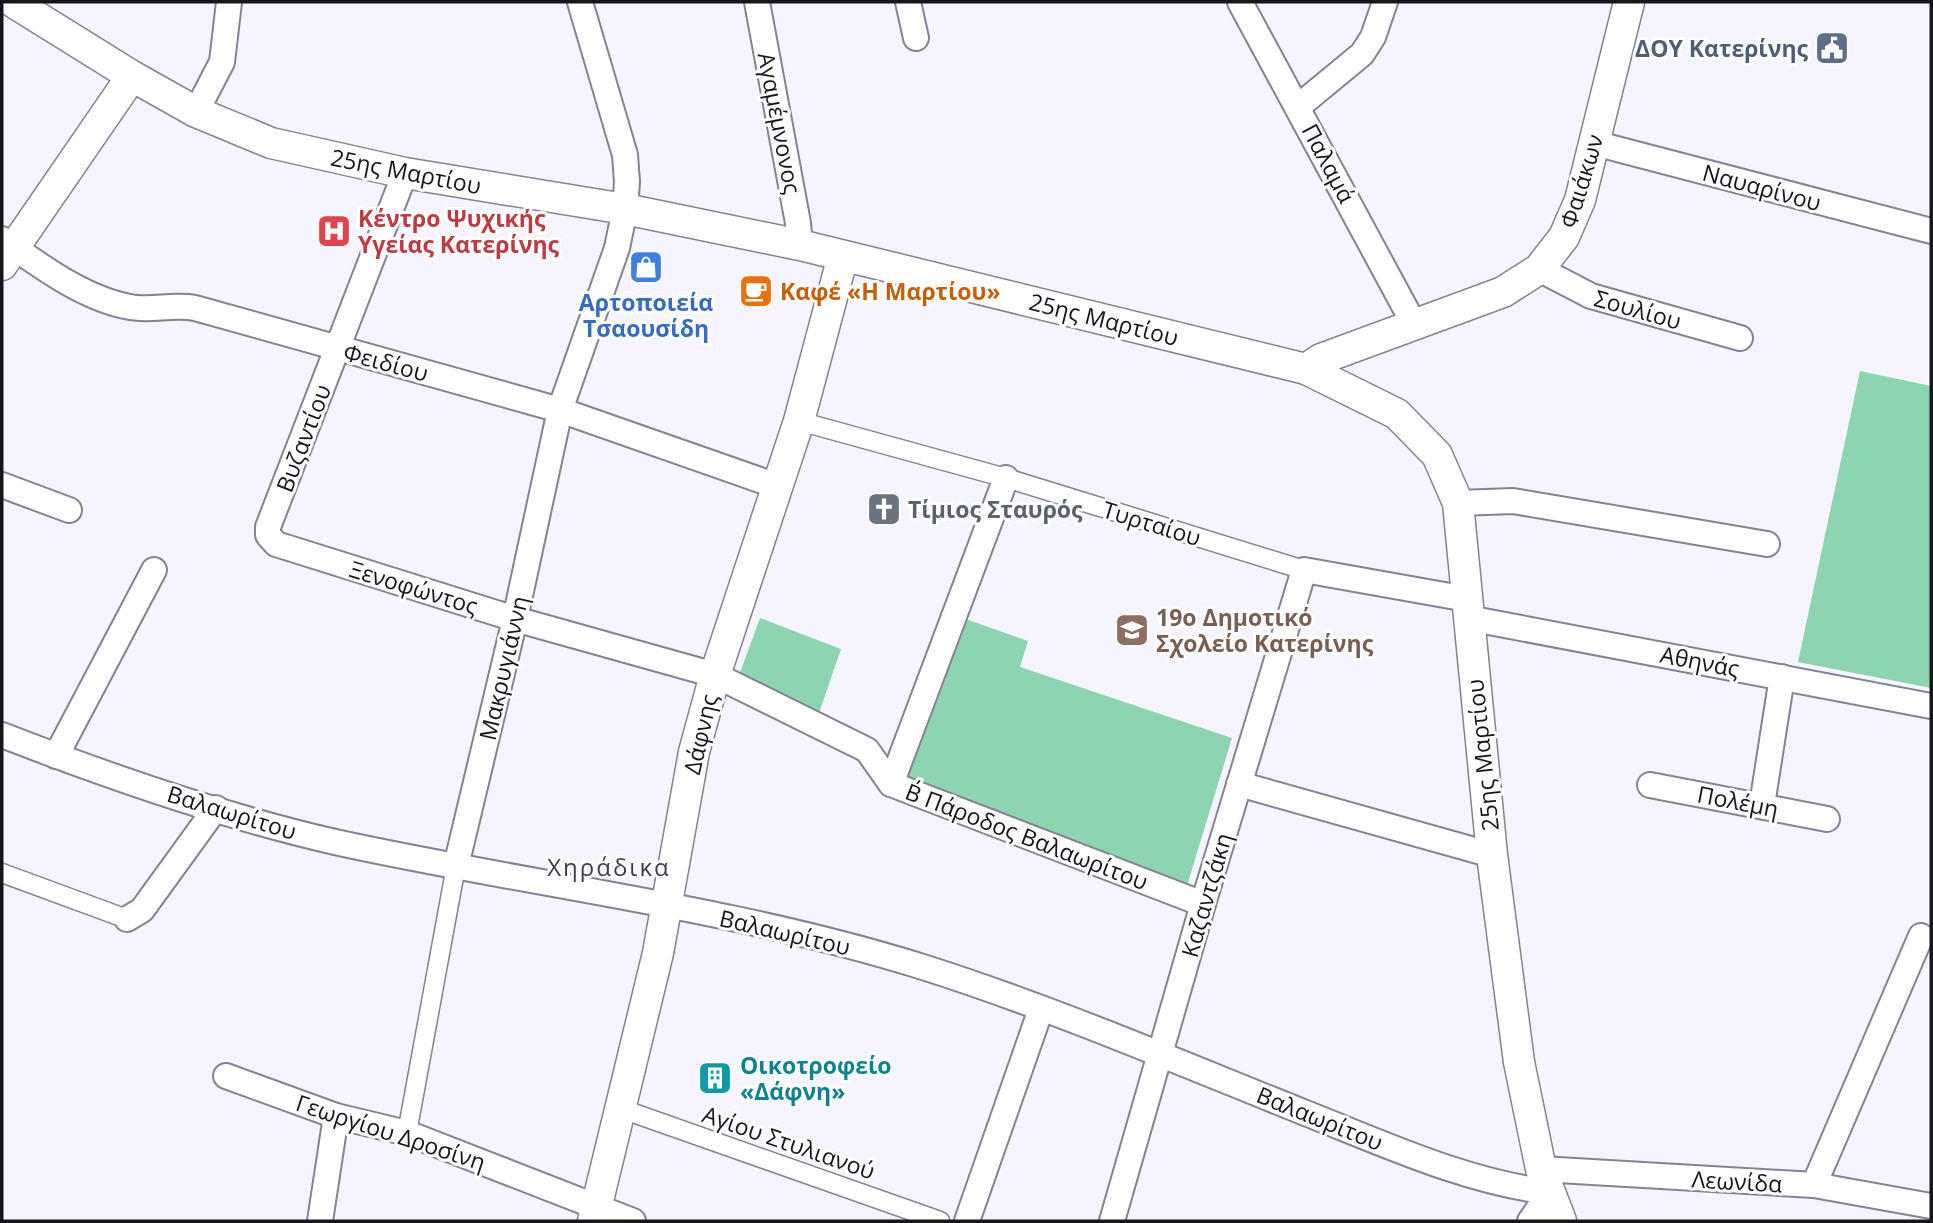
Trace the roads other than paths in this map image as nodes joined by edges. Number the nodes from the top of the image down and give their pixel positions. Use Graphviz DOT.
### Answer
graph roads {
  1 [pos="13,2"];
  2 [pos="229,2"];
  3 [pos="580,2"];
  4 [pos="757,2"];
  5 [pos="908,2"];
  6 [pos="1240,2"];
  7 [pos="1385,2"];
  8 [pos="1629,2"];
  9 [pos="916,38"];
  10 [pos="132,76"];
  11 [pos="1299,106"];
  12 [pos="196,111"];
  13 [pos="1594,143"];
  14 [pos="405,173"];
  15 [pos="625,209"];
  16 [pos="1931,231"];
  17 [pos="800,246"];
  18 [pos="6,251"];
  19 [pos="843,256"];
  20 [pos="1539,269"];
  21 [pos="1415,326"];
  22 [pos="1740,338"];
  23 [pos="337,349"];
  24 [pos="1306,369"];
  25 [pos="560,410"];
  26 [pos="799,421"];
  27 [pos="1006,478"];
  28 [pos="2,485"];
  29 [pos="777,486"];
  30 [pos="1458,503"];
  31 [pos="69,510"];
  32 [pos="276,544"];
  33 [pos="1767,544"];
  34 [pos="154,570"];
  35 [pos="1304,570"];
  36 [pos="1467,608"];
  37 [pos="515,619"];
  38 [pos="715,674"];
  39 [pos="1782,677"];
  40 [pos="1931,706"];
  41 [pos="2,736"];
  42 [pos="56,756"];
  43 [pos="891,784"];
  44 [pos="1239,784"];
  45 [pos="1650,785"];
  46 [pos="1762,805"];
  47 [pos="216,808"];
  48 [pos="1827,819"];
  49 [pos="1492,855"];
  50 [pos="456,866"];
  51 [pos="2,873"];
  52 [pos="1203,904"];
  53 [pos="667,906"];
  54 [pos="127,919"];
  55 [pos="1921,936"];
  56 [pos="1041,1009"];
  57 [pos="1161,1055"];
  58 [pos="226,1076"];
  59 [pos="622,1109"];
  60 [pos="337,1116"];
  61 [pos="407,1133"];
  62 [pos="1546,1181"];
  63 [pos="1814,1185"];
  64 [pos="1931,1206"];
  65 [pos="595,1214"];
  66 [pos="320,1221"];
  67 [pos="633,1221"];
  68 [pos="940,1221"];
  69 [pos="967,1221"];
  70 [pos="1112,1221"];
  71 [pos="1530,1221"];
  72 [pos="1561,1221"];
  1 -- 10 [label="street, 25ης Μαρτίου"];
  2 -- 12 [label="street"];
  3 -- 15 [label="street, Μακρυγιάννη"];
  4 -- 17 [label="street, Αγαμέμνονος"];
  5 -- 9 [label="street"];
  6 -- 11 [label="street, Παλαμά"];
  7 -- 11 [label="street"];
  8 -- 13 [label="street, Φαιάκων"];
  10 -- 12 [label="street, 25ης Μαρτίου"];
  10 -- 18 [label="street"];
  11 -- 21 [label="street, Παλαμά"];
  12 -- 14 [label="street, 25ης Μαρτίου"];
  13 -- 16 [label="street, Ναυαρίνου"];
  13 -- 20 [label="street, Φαιάκων"];
  14 -- 15 [label="street, 25ης Μαρτίου"];
  14 -- 23 [label="street, Βυζαντίου"];
  15 -- 17 [label="street, 25ης Μαρτίου"];
  15 -- 25 [label="street, Μακρυγιάννη"];
  17 -- 19 [label="street, 25ης Μαρτίου"];
  18 -- 23 [label="street, Φειδίου"];
  19 -- 24 [label="street, 25ης Μαρτίου"];
  19 -- 26 [label="street, Δάφνης"];
  20 -- 21 [label="street, Φαιάκων"];
  20 -- 22 [label="street, Σουλίου"];
  21 -- 24 [label="street, Φαιάκων"];
  23 -- 25 [label="street, Φειδίου"];
  23 -- 32 [label="street, Βυζαντίου"];
  24 -- 30 [label="street, 25ης Μαρτίου"];
  25 -- 29 [label="street, Φειδίου"];
  25 -- 37 [label="street, Μακρυγιάννη"];
  26 -- 27 [label="street, Τυρταίου"];
  26 -- 29 [label="street, Δάφνης"];
  27 -- 35 [label="street, Τυρταίου"];
  27 -- 43 [label="street"];
  28 -- 31 [label="street"];
  29 -- 38 [label="street, Δάφνης"];
  30 -- 33 [label="street"];
  30 -- 36 [label="street, 25ης Μαρτίου"];
  32 -- 37 [label="street, Ξενοφώντος"];
  34 -- 42 [label="street"];
  35 -- 36 [label="street, Τυρταίου"];
  35 -- 44 [label="street, Καζαντζάκη"];
  36 -- 39 [label="street, Αθηνάς"];
  36 -- 49 [label="street, 25ης Μαρτίου"];
  37 -- 38 [label="street, Ξενοφώντος"];
  37 -- 50 [label="street, Μακρυγιάννη"];
  38 -- 43 [label="street, Β΄ Πάροδος Βαλαωρίτου"];
  38 -- 53 [label="street, Δάφνης"];
  39 -- 40 [label="street, Αθηνάς"];
  39 -- 46 [label="street"];
  41 -- 42 [label="street, Βαλαωρίτου"];
  42 -- 47 [label="street, Βαλαωρίτου"];
  43 -- 52 [label="street, Β΄ Πάροδος Βαλαωρίτου"];
  44 -- 49 [label="street"];
  44 -- 52 [label="street, Καζαντζάκη"];
  45 -- 46 [label="street, Πολέμη"];
  46 -- 48 [label="street, Πολέμη"];
  47 -- 50 [label="street, Βαλαωρίτου"];
  47 -- 54 [label="street"];
  49 -- 62 [label="street, 25ης Μαρτίου"];
  50 -- 53 [label="street, Βαλαωρίτου"];
  50 -- 61 [label="street, Μακρυγιάννη"];
  51 -- 54 [label="street"];
  52 -- 57 [label="street, Καζαντζάκη"];
  53 -- 56 [label="street, Βαλαωρίτου"];
  53 -- 59 [label="street, Δάφνης"];
  55 -- 63 [label="street"];
  56 -- 57 [label="street, Βαλαωρίτου"];
  56 -- 69 [label="street"];
  57 -- 62 [label="street, Βαλαωρίτου"];
  57 -- 70 [label="street, Καζαντζάκη"];
  58 -- 60 [label="street, Γεωργίου Δροσίνη"];
  59 -- 65 [label="street, Δάφνης"];
  59 -- 68 [label="street, Αγίου Στυλιανού"];
  60 -- 61 [label="street, Γεωργίου Δροσίνη"];
  60 -- 66 [label="street"];
  61 -- 65 [label="street, Γεωργίου Δροσίνη"];
  62 -- 63 [label="street, Λεωνίδα"];
  62 -- 71 [label="street"];
  62 -- 72 [label="street, 25ης Μαρτίου"];
  63 -- 64 [label="street, Λεωνίδα"];
  65 -- 67 [label="street, Γεωργίου Δροσίνη"];
}
